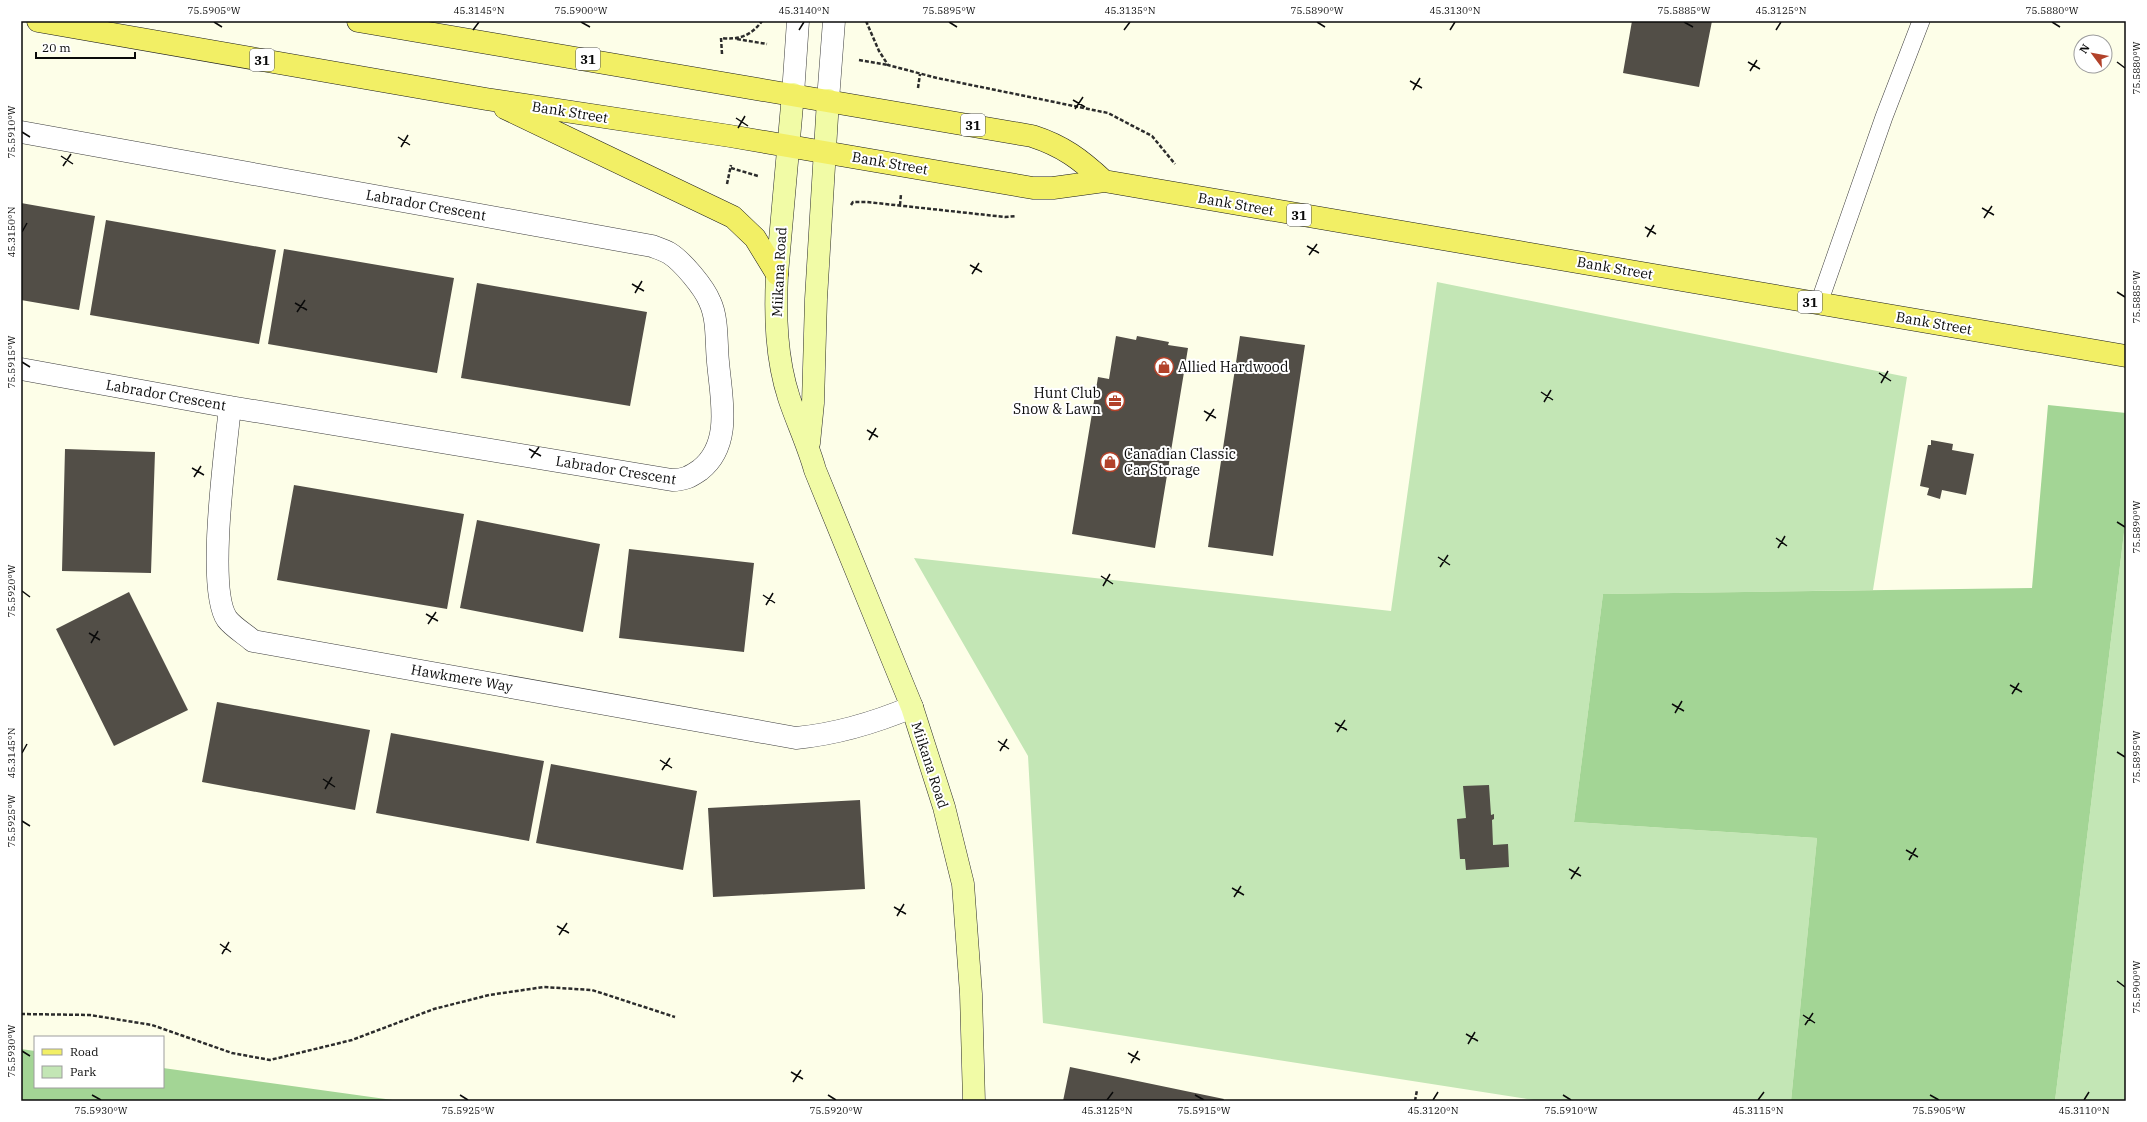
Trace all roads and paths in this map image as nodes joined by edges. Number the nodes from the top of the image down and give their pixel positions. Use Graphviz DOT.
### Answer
graph roads {
  1 [pos="38,21"];
  2 [pos="358,21"];
  3 [pos="762,21"];
  4 [pos="798,21"];
  5 [pos="834,21"];
  6 [pos="866,21"];
  7 [pos="1921,21"];
  8 [pos="721,38"];
  9 [pos="793,94"];
  10 [pos="486,99"];
  11 [pos="828,100"];
  12 [pos="21,132"];
  13 [pos="788,145"];
  14 [pos="824,151"];
  15 [pos="1176,165"];
  16 [pos="1104,181"];
  17 [pos="849,208"];
  18 [pos="1018,216"];
  19 [pos="777,274"];
  20 [pos="1819,303"];
  21 [pos="2126,356"];
  22 [pos="21,369"];
  23 [pos="230,407"];
  24 [pos="809,446"];
  25 [pos="912,707"];
  26 [pos="21,1014"];
  27 [pos="675,1017"];
  28 [pos="1417,1090"];
  29 [pos="974,1101"];
  30 [pos="1415,1101"];
  1 -- 10 [label="main road, Bank Street / 31"];
  2 -- 9 [label="main road, 31"];
  3 -- 8 [label="path"];
  4 -- 9 [label="street"];
  5 -- 11 [label="street"];
  6 -- 15 [label="path"];
  7 -- 20 [label="lane"];
  9 -- 11 [label="main road, 31"];
  9 -- 13 [label="street, Miikana Road"];
  10 -- 13 [label="main road, Bank Street / 31"];
  10 -- 19 [label="main road"];
  11 -- 14 [label="street, Miikana Road"];
  11 -- 16 [label="main road, 31"];
  12 -- 23 [label="street, Labrador Crescent"];
  13 -- 14 [label="main road, Bank Street / 31"];
  13 -- 19 [label="street, Miikana Road"];
  14 -- 16 [label="main road, Bank Street / 31"];
  14 -- 24 [label="street, Miikana Road"];
  16 -- 20 [label="main road, Bank Street / 31"];
  17 -- 18 [label="path"];
  19 -- 24 [label="street, Miikana Road"];
  20 -- 21 [label="main road, Bank Street / 31"];
  22 -- 23 [label="street, Labrador Crescent"];
  23 -- 25 [label="street, Hawkmere Way"];
  24 -- 25 [label="street, Miikana Road"];
  25 -- 29 [label="street, Miikana Road"];
  26 -- 27 [label="path"];
  28 -- 30 [label="path"];
}
